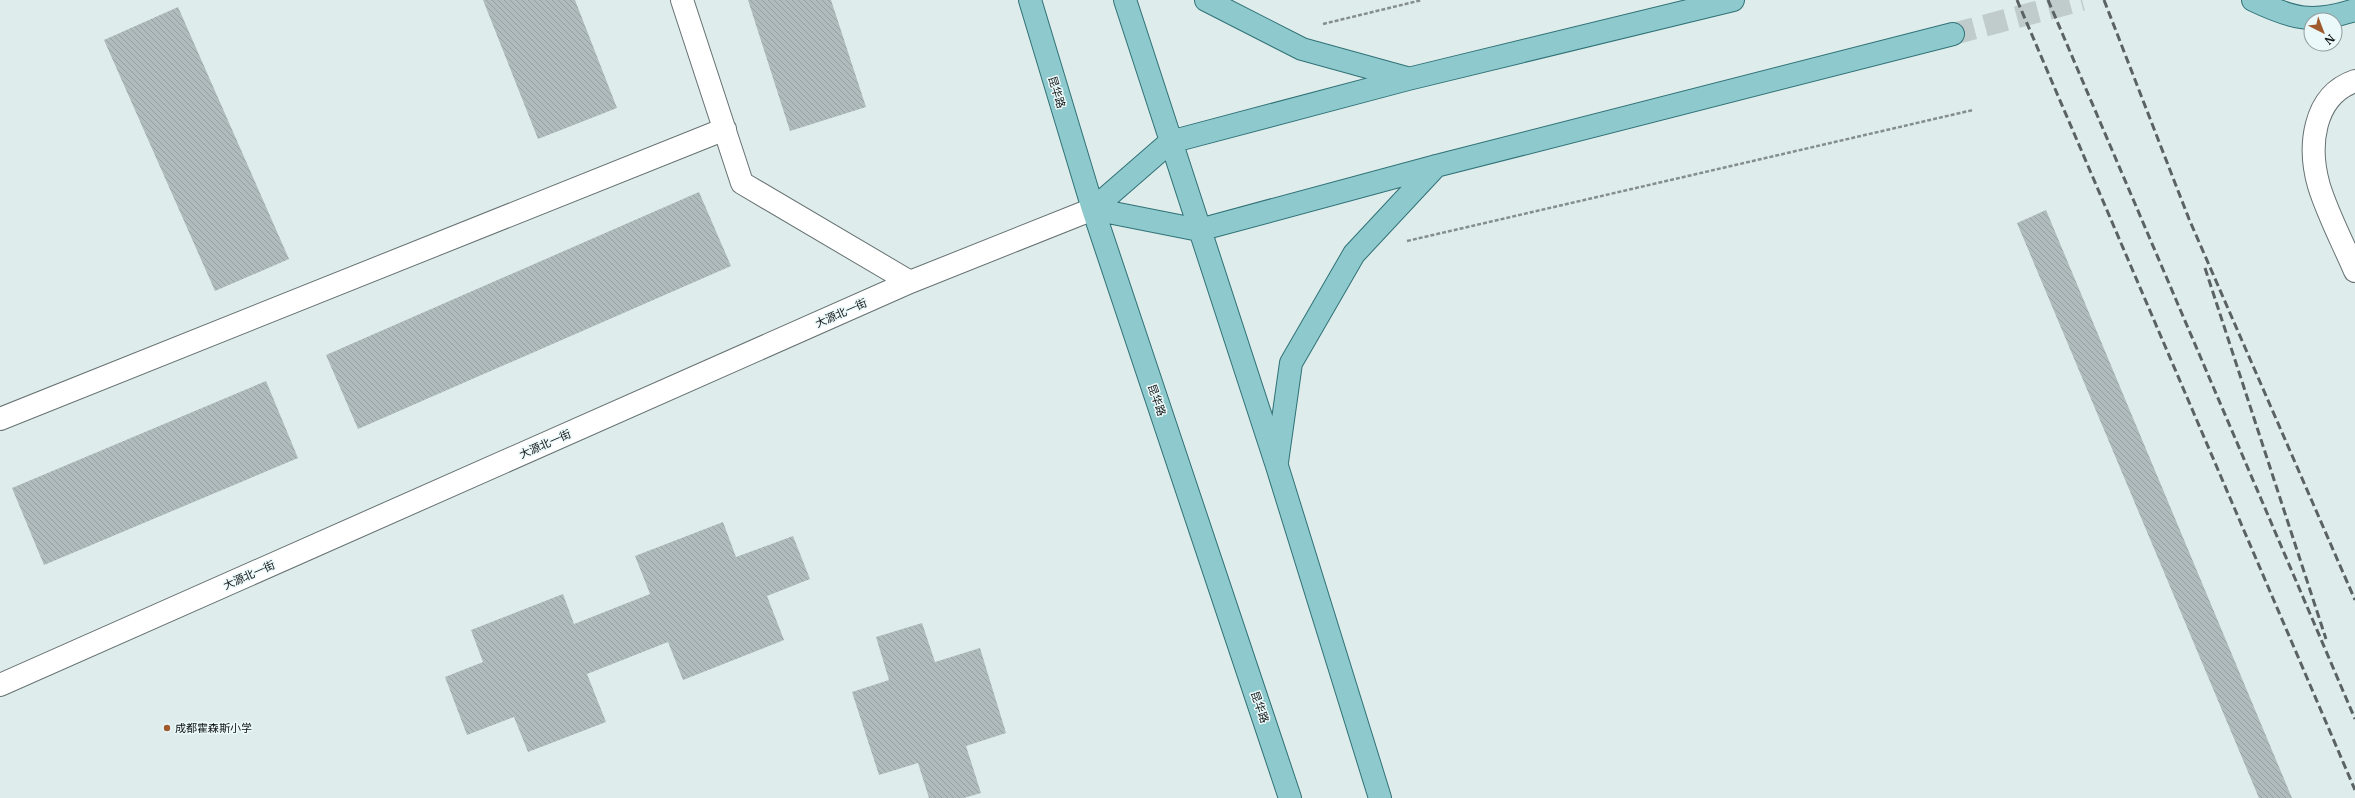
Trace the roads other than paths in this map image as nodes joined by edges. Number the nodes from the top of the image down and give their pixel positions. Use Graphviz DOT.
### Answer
graph roads {
  1 [pos="682,0"];
  2 [pos="1030,0"];
  3 [pos="1125,0"];
  4 [pos="1206,0"];
  5 [pos="1733,0"];
  6 [pos="2253,0"];
  7 [pos="2355,10"];
  8 [pos="1953,34"];
  9 [pos="1408,79"];
  10 [pos="2355,81"];
  11 [pos="725,129"];
  12 [pos="1170,142"];
  13 [pos="1436,166"];
  14 [pos="1093,209"];
  15 [pos="1199,230"];
  16 [pos="2355,271"];
  17 [pos="910,282"];
  18 [pos="0,419"];
  19 [pos="1277,466"];
  20 [pos="0,685"];
  21 [pos="1290,798"];
  22 [pos="1380,798"];
  1 -- 11 [label="street"];
  2 -- 14 [label="main road, 昆华路"];
  3 -- 12 [label="main road"];
  4 -- 9 [label="main road"];
  5 -- 9 [label="main road"];
  6 -- 7 [label="main road"];
  8 -- 13 [label="main road"];
  9 -- 12 [label="main road"];
  10 -- 16 [label="street"];
  11 -- 17 [label="street"];
  11 -- 18 [label="street"];
  12 -- 14 [label="main road"];
  12 -- 15 [label="main road"];
  13 -- 15 [label="main road"];
  13 -- 19 [label="main road"];
  14 -- 15 [label="main road"];
  14 -- 17 [label="street, 大源北一街"];
  14 -- 21 [label="main road, 昆华路"];
  15 -- 19 [label="main road"];
  17 -- 20 [label="street, 大源北一街"];
  19 -- 22 [label="main road"];
}
